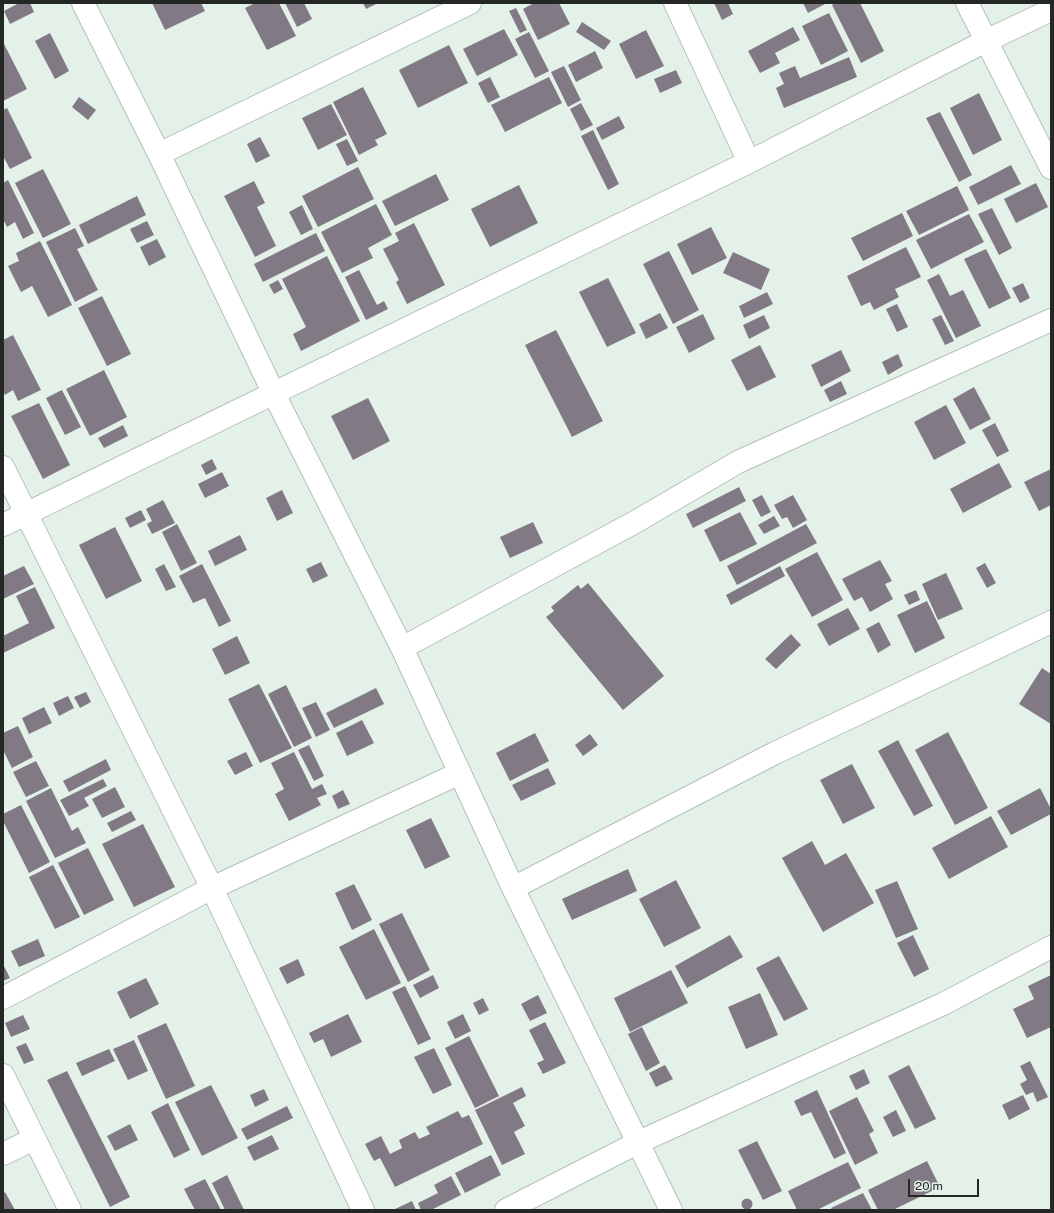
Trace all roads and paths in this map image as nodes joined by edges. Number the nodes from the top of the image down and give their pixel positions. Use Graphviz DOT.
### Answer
graph roads {
  1 [pos="83,3"];
  2 [pos="470,3"];
  3 [pos="675,3"];
  4 [pos="967,3"];
  5 [pos="1051,10"];
  6 [pos="986,41"];
  7 [pos="159,154"];
  8 [pos="749,162"];
  9 [pos="1051,168"];
  10 [pos="1051,320"];
  11 [pos="274,394"];
  12 [pos="3,467"];
  13 [pos="26,514"];
  14 [pos="3,525"];
  15 [pos="1051,622"];
  16 [pos="402,648"];
  17 [pos="460,773"];
  18 [pos="212,888"];
  19 [pos="513,888"];
  20 [pos="1051,947"];
  21 [pos="3,998"];
  22 [pos="3,1075"];
  23 [pos="34,1139"];
  24 [pos="639,1142"];
  25 [pos="3,1154"];
  26 [pos="70,1210"];
  27 [pos="363,1210"];
  28 [pos="506,1210"];
  29 [pos="671,1210"];
  1 -- 7 [label="street"];
  2 -- 7 [label="street"];
  3 -- 8 [label="street"];
  4 -- 6 [label="street"];
  5 -- 6 [label="street"];
  6 -- 8 [label="street"];
  6 -- 9 [label="street"];
  7 -- 11 [label="street"];
  8 -- 11 [label="street"];
  10 -- 16 [label="street"];
  11 -- 13 [label="street"];
  11 -- 16 [label="street"];
  12 -- 13 [label="street"];
  13 -- 14 [label="street"];
  13 -- 18 [label="street"];
  15 -- 19 [label="street"];
  16 -- 17 [label="street"];
  17 -- 18 [label="street"];
  17 -- 19 [label="street"];
  18 -- 21 [label="street"];
  18 -- 27 [label="street"];
  19 -- 24 [label="street"];
  20 -- 24 [label="street"];
  22 -- 23 [label="street"];
  23 -- 25 [label="street"];
  23 -- 26 [label="street"];
  24 -- 28 [label="street"];
  24 -- 29 [label="street"];
}
